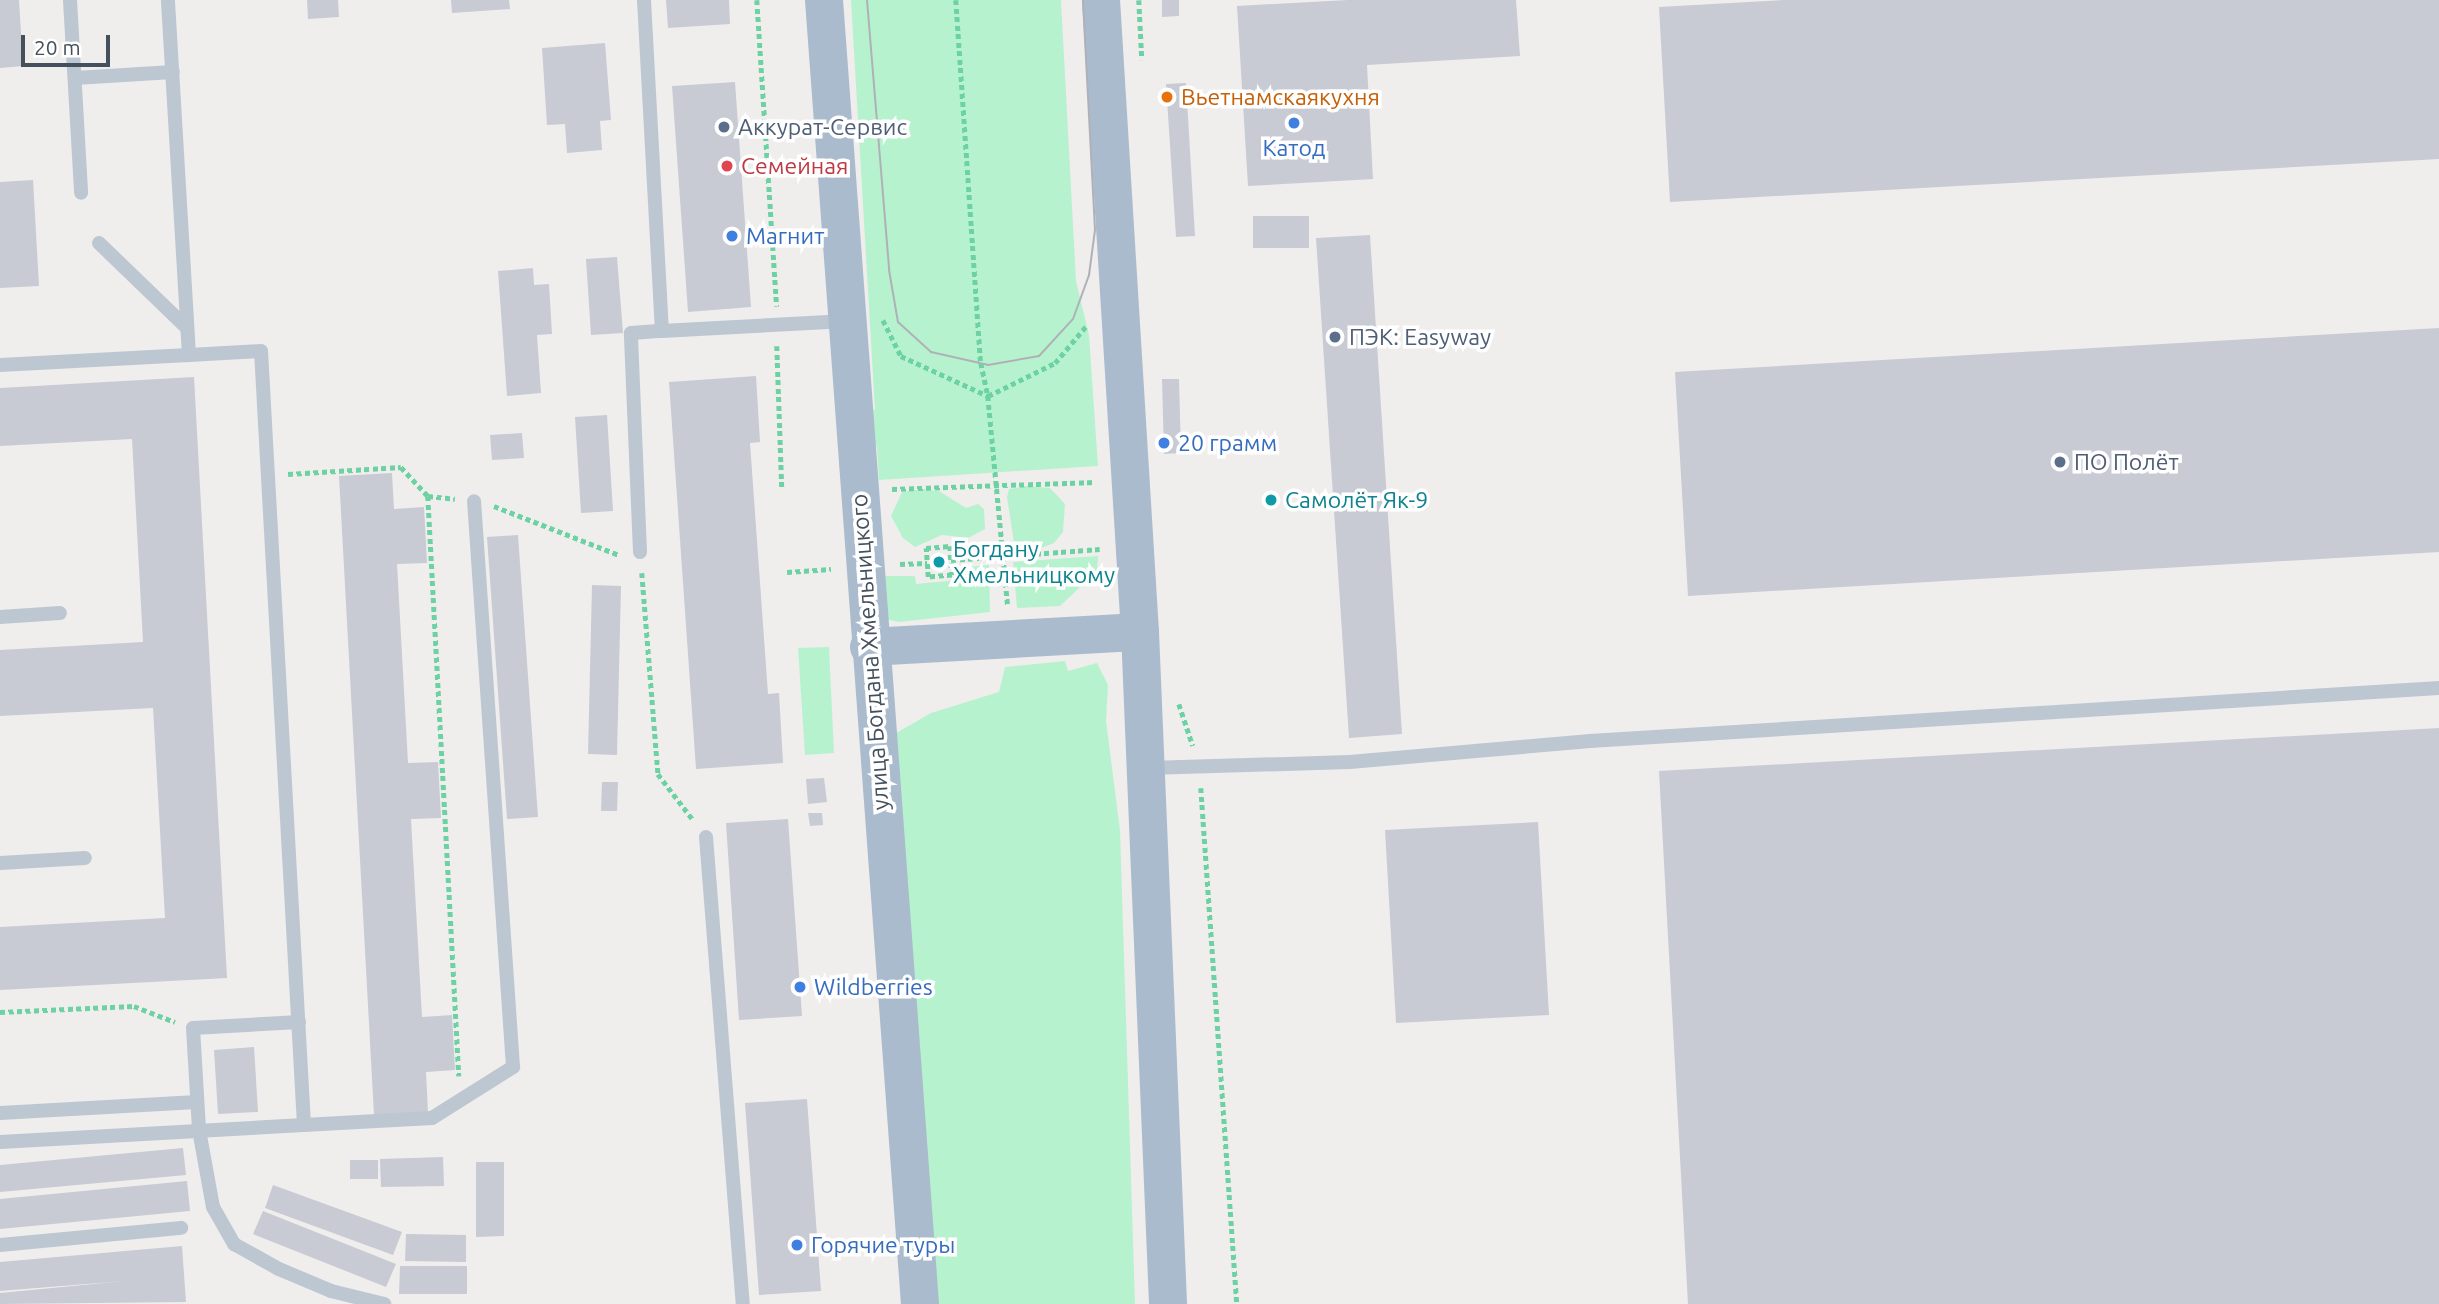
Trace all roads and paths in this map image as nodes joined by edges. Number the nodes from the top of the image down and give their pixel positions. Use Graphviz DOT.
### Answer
graph roads {
  1 [pos="70,0"];
  2 [pos="168,0"];
  3 [pos="644,0"];
  4 [pos="757,0"];
  5 [pos="824,0"];
  6 [pos="956,0"];
  7 [pos="1101,0"];
  8 [pos="1139,0"];
  9 [pos="1142,69"];
  10 [pos="173,72"];
  11 [pos="75,78"];
  12 [pos="81,193"];
  13 [pos="99,243"];
  14 [pos="862,316"];
  15 [pos="776,327"];
  16 [pos="187,328"];
  17 [pos="662,331"];
  18 [pos="188,355"];
  19 [pos="0,365"];
  20 [pos="989,396"];
  21 [pos="268,475"];
  22 [pos="1131,481"];
  23 [pos="997,484"];
  24 [pos="782,489"];
  25 [pos="887,489"];
  26 [pos="428,496"];
  27 [pos="474,501"];
  28 [pos="1108,549"];
  29 [pos="640,552"];
  30 [pos="1003,556"];
  31 [pos="951,560"];
  32 [pos="864,567"];
  33 [pos="787,572"];
  34 [pos="60,613"];
  35 [pos="0,617"];
  36 [pos="1140,632"];
  37 [pos="1011,639"];
  38 [pos="869,647"];
  39 [pos="2439,688"];
  40 [pos="1178,701"];
  41 [pos="1199,766"];
  42 [pos="1146,768"];
  43 [pos="706,836"];
  44 [pos="85,858"];
  45 [pos="0,863"];
  46 [pos="0,1012"];
  47 [pos="299,1023"];
  48 [pos="193,1028"];
  49 [pos="197,1102"];
  50 [pos="0,1114"];
  51 [pos="432,1118"];
  52 [pos="304,1125"];
  53 [pos="199,1130"];
  54 [pos="0,1142"];
  55 [pos="181,1228"];
  56 [pos="0,1245"];
  57 [pos="384,1304"];
  58 [pos="743,1304"];
  59 [pos="920,1304"];
  60 [pos="1168,1304"];
  61 [pos="1237,1304"];
  1 -- 11 [label="lane"];
  2 -- 10 [label="lane"];
  3 -- 17 [label="lane"];
  4 -- 15 [label="path"];
  5 -- 14 [label="main road, улица Богдана Хмельницкого"];
  6 -- 20 [label="path"];
  7 -- 22 [label="main road"];
  8 -- 9 [label="path"];
  10 -- 11 [label="lane"];
  10 -- 16 [label="lane"];
  11 -- 12 [label="lane"];
  13 -- 16 [label="lane"];
  14 -- 15 [label="lane"];
  14 -- 20 [label="path"];
  14 -- 32 [label="main road, улица Богдана Хмельницкого"];
  15 -- 17 [label="lane"];
  15 -- 24 [label="path"];
  16 -- 18 [label="lane"];
  17 -- 29 [label="lane"];
  18 -- 19 [label="lane"];
  18 -- 21 [label="lane"];
  20 -- 23 [label="path"];
  21 -- 26 [label="path"];
  21 -- 47 [label="lane"];
  22 -- 23 [label="path"];
  22 -- 36 [label="main road"];
  23 -- 25 [label="path"];
  23 -- 30 [label="path"];
  26 -- 27 [label="path"];
  26 -- 51 [label="path"];
  27 -- 29 [label="path"];
  27 -- 51 [label="lane"];
  28 -- 30 [label="path"];
  29 -- 43 [label="path"];
  30 -- 31 [label="path"];
  30 -- 37 [label="path"];
  31 -- 31 [label="path"];
  32 -- 33 [label="path"];
  32 -- 38 [label="main road, улица Богдана Хмельницкого"];
  34 -- 35 [label="lane"];
  36 -- 37 [label="main road"];
  36 -- 42 [label="main road"];
  37 -- 38 [label="main road"];
  38 -- 59 [label="main road, улица Богдана Хмельницкого"];
  39 -- 41 [label="lane"];
  40 -- 41 [label="path"];
  41 -- 42 [label="lane"];
  41 -- 61 [label="path"];
  42 -- 60 [label="main road"];
  43 -- 58 [label="lane"];
  44 -- 45 [label="lane"];
  46 -- 48 [label="path"];
  47 -- 48 [label="lane"];
  47 -- 52 [label="lane"];
  48 -- 49 [label="lane"];
  49 -- 50 [label="lane"];
  49 -- 53 [label="lane"];
  51 -- 52 [label="lane"];
  52 -- 53 [label="lane"];
  53 -- 54 [label="lane"];
  53 -- 57 [label="lane"];
  55 -- 56 [label="lane"];
}
